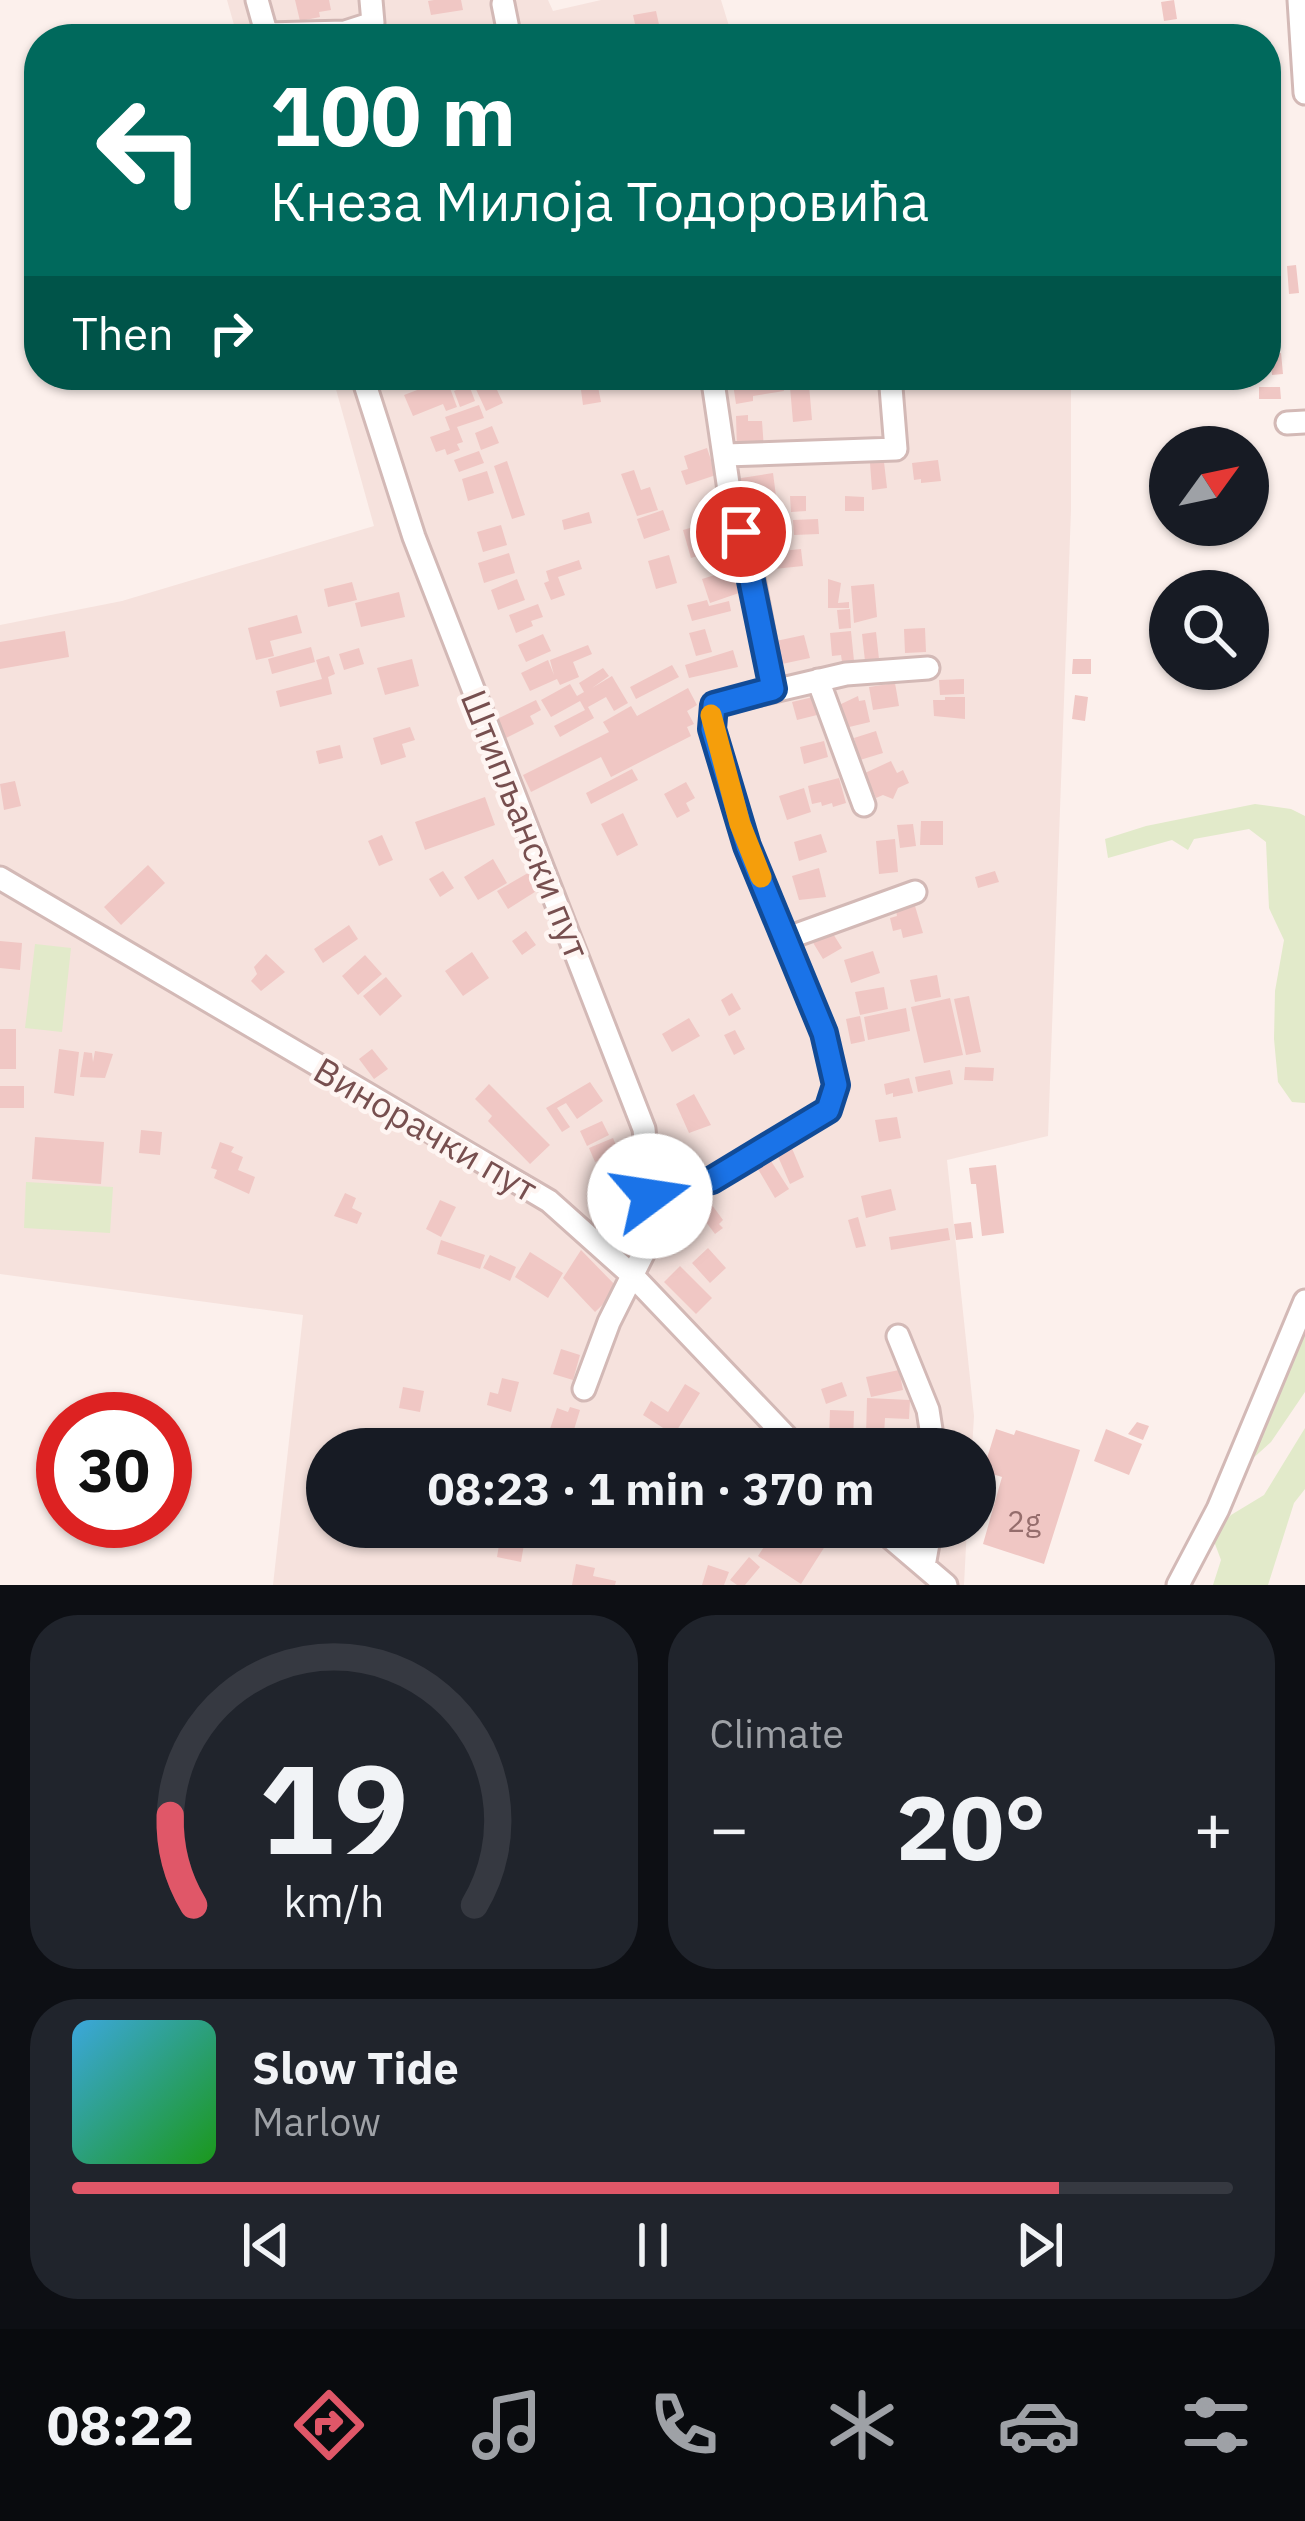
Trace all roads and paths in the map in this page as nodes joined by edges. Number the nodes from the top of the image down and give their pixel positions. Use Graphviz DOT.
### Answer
graph roads {
  1 [pos="1300,0"];
  2 [pos="503,4"];
  3 [pos="507,24"];
  4 [pos="1305,93"];
  5 [pos="367,390"];
  6 [pos="714,390"];
  7 [pos="891,390"];
  8 [pos="725,455"];
  9 [pos="928,668"];
  10 [pos="818,680"];
  11 [pos="773,689"];
  12 [pos="864,805"];
  13 [pos="0,878"];
  14 [pos="915,892"];
  15 [pos="785,940"];
  16 [pos="650,1196"];
  17 [pos="633,1276"];
  18 [pos="1305,1301"];
  19 [pos="898,1336"];
  20 [pos="584,1389"];
  21 [pos="778,1428"];
  22 [pos="931,1428"];
  23 [pos="903,1548"];
  24 [pos="927,1548"];
  25 [pos="924,1566"];
  26 [pos="946,1585"];
  27 [pos="1178,1585"];
  1 -- 4 [label="street"];
  2 -- 3 [label="street"];
  5 -- 16 [label="street, Штипљански пут"];
  6 -- 8 [label="street"];
  7 -- 8 [label="street"];
  8 -- 11 [label="street"];
  9 -- 10 [label="street"];
  10 -- 11 [label="street"];
  10 -- 12 [label="street"];
  11 -- 15 [label="street"];
  13 -- 17 [label="street, Винорачки пут"];
  14 -- 15 [label="street"];
  15 -- 16 [label="street"];
  16 -- 17 [label="street, Штипљански пут"];
  17 -- 20 [label="street, Штипљански пут"];
  17 -- 21 [label="street, Винорачки пут"];
  18 -- 27 [label="street"];
  19 -- 22 [label="street"];
  23 -- 25 [label="street"];
  24 -- 25 [label="street"];
  25 -- 26 [label="street"];
}
